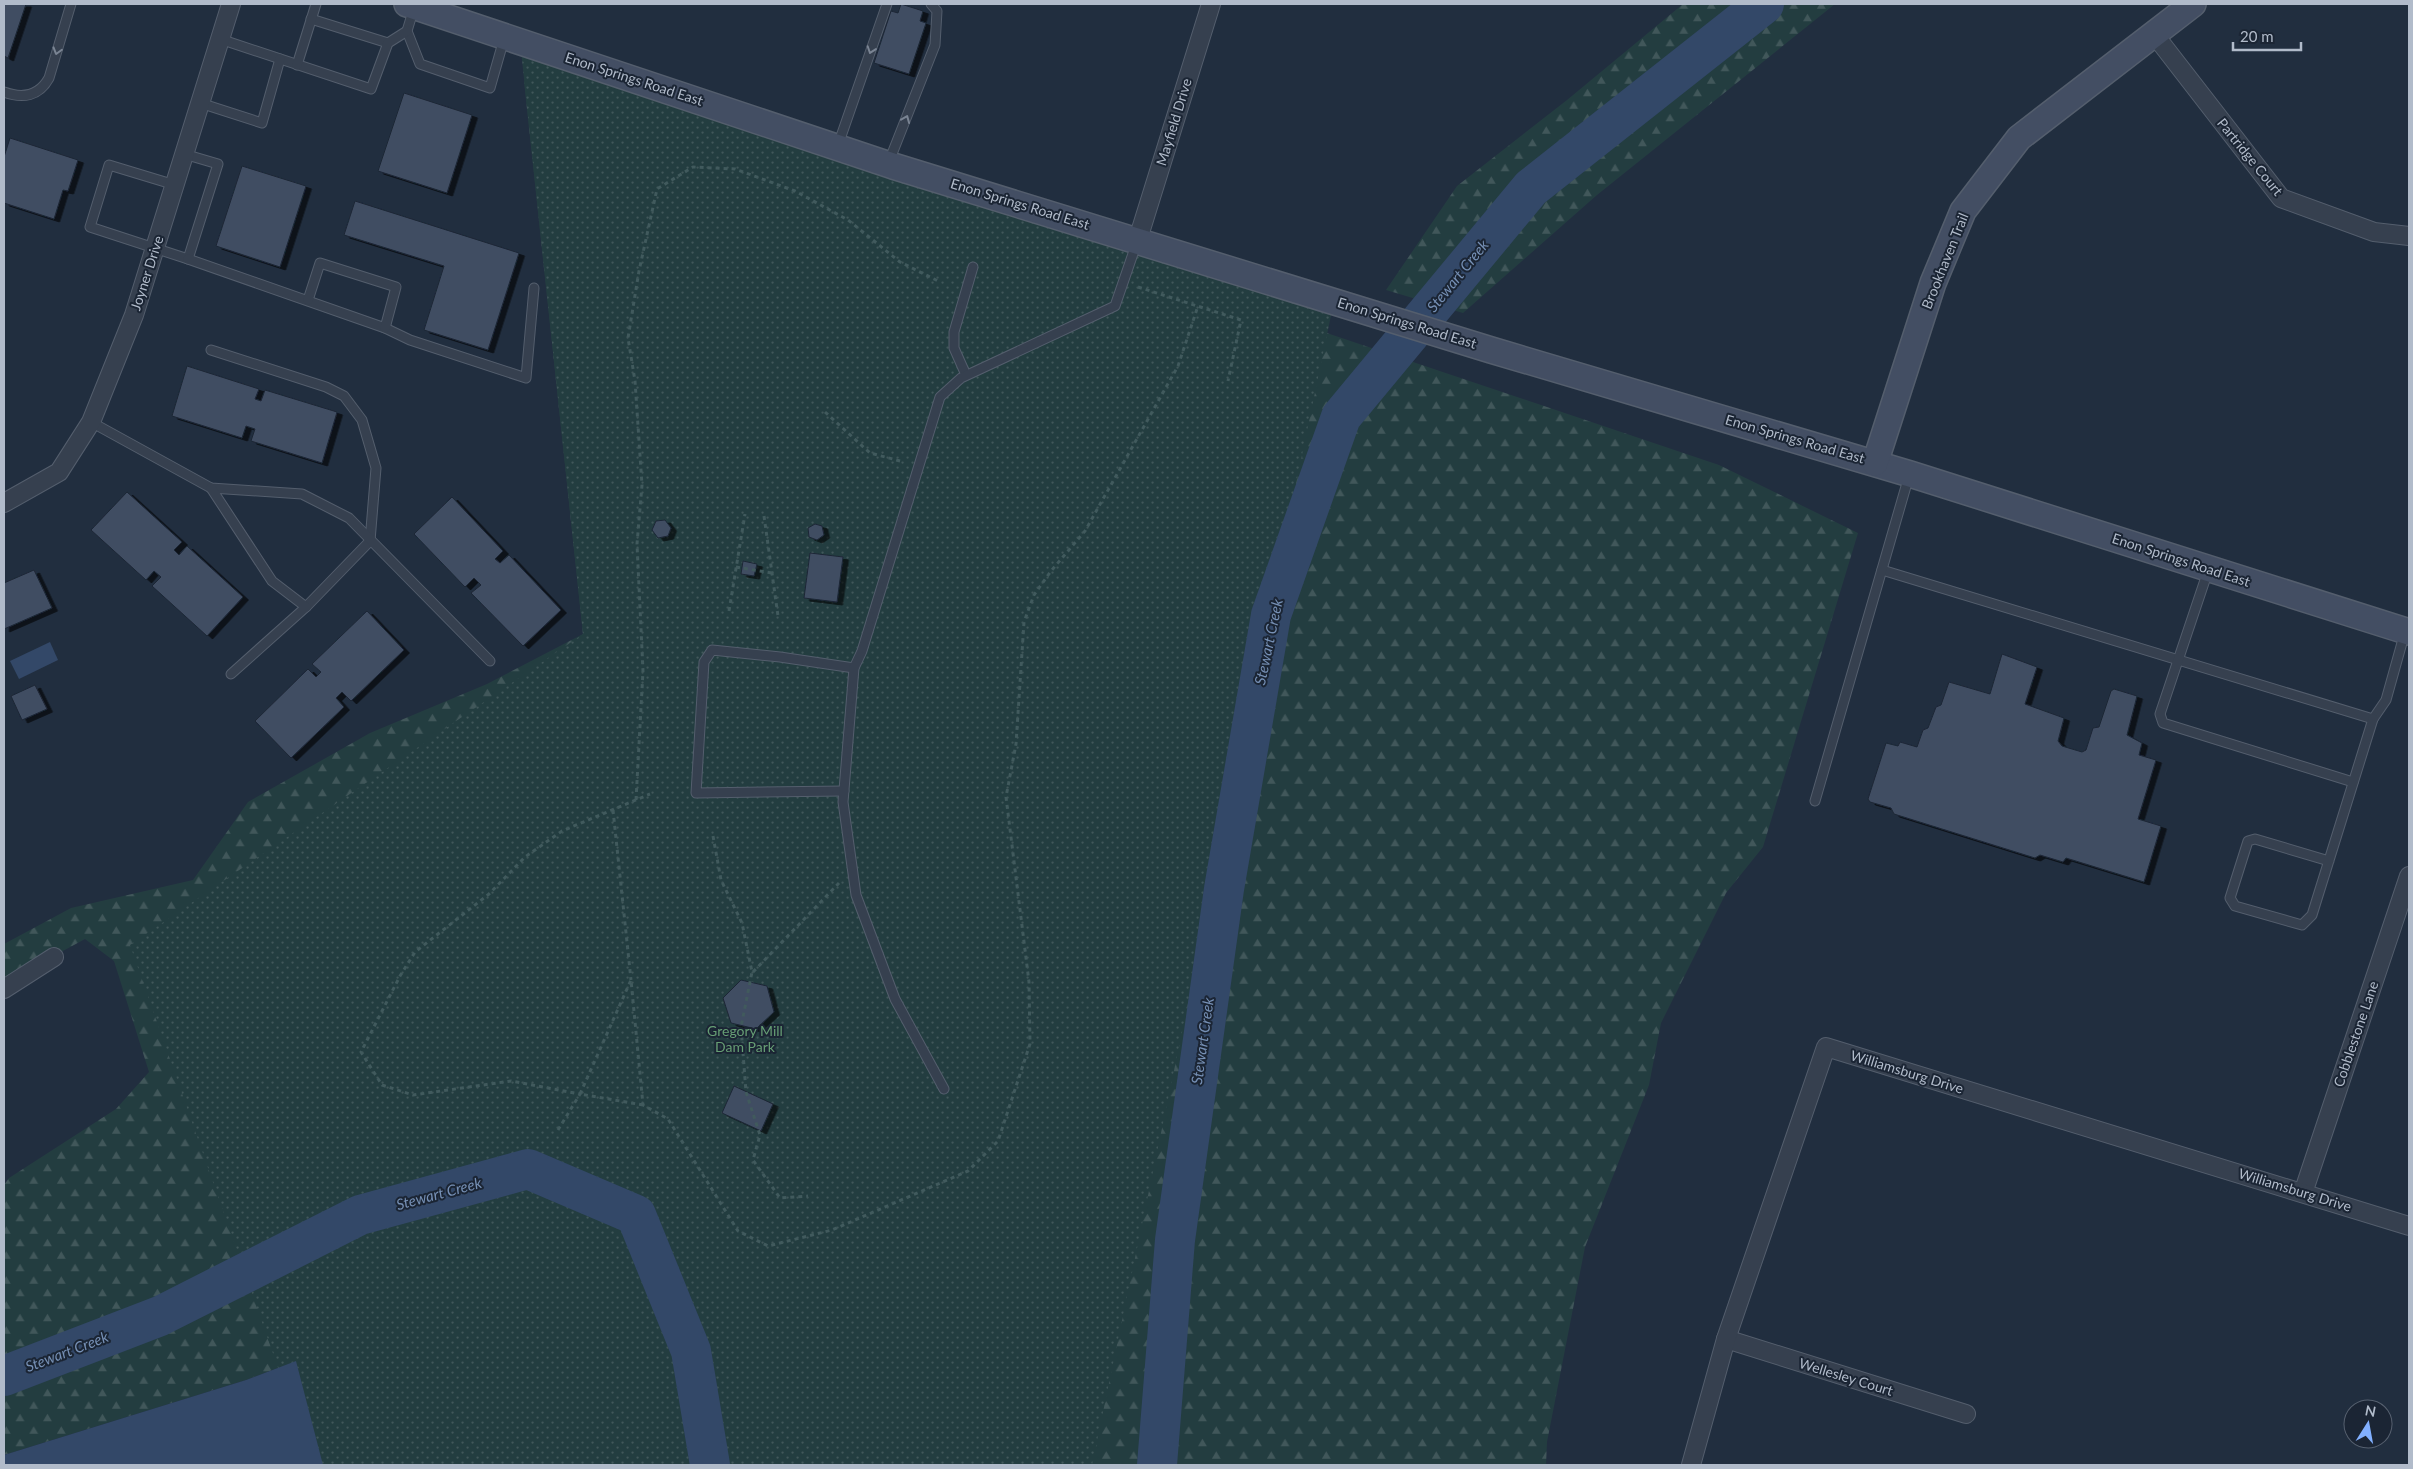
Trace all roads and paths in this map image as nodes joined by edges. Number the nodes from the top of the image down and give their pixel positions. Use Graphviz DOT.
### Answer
graph roads {
  1 [pos="71,4"];
  2 [pos="231,4"];
  3 [pos="316,4"];
  4 [pos="887,4"];
  5 [pos="931,4"];
  6 [pos="1211,4"];
  7 [pos="2193,4"];
  8 [pos="411,5"];
  9 [pos="311,19"];
  10 [pos="407,31"];
  11 [pos="2154,34"];
  12 [pos="505,36"];
  13 [pos="220,39"];
  14 [pos="388,43"];
  15 [pos="280,59"];
  16 [pos="297,65"];
  17 [pos="4,92"];
  18 [pos="200,104"];
  19 [pos="837,147"];
  20 [pos="184,154"];
  21 [pos="888,164"];
  22 [pos="174,186"];
  23 [pos="2409,236"];
  24 [pos="1138,239"];
  25 [pos="155,248"];
  26 [pos="188,259"];
  27 [pos="974,267"];
  28 [pos="940,282"];
  29 [pos="1123,282"];
  30 [pos="534,288"];
  31 [pos="308,300"];
  32 [pos="1198,306"];
  33 [pos="384,328"];
  34 [pos="211,350"];
  35 [pos="966,375"];
  36 [pos="1228,381"];
  37 [pos="824,412"];
  38 [pos="91,422"];
  39 [pos="1875,463"];
  40 [pos="919,466"];
  41 [pos="1910,474"];
  42 [pos="212,488"];
  43 [pos="4,503"];
  44 [pos="745,514"];
  45 [pos="764,516"];
  46 [pos="370,540"];
  47 [pos="736,567"];
  48 [pos="2209,568"];
  49 [pos="1882,570"];
  50 [pos="772,573"];
  51 [pos="306,608"];
  52 [pos="729,611"];
  53 [pos="778,616"];
  54 [pos="2407,631"];
  55 [pos="2177,660"];
  56 [pos="490,661"];
  57 [pos="854,668"];
  58 [pos="231,674"];
  59 [pos="2373,720"];
  60 [pos="2354,782"];
  61 [pos="844,791"];
  62 [pos="650,794"];
  63 [pos="636,800"];
  64 [pos="1815,801"];
  65 [pos="613,810"];
  66 [pos="713,836"];
  67 [pos="2329,860"];
  68 [pos="852,869"];
  69 [pos="2409,876"];
  70 [pos="54,958"];
  71 [pos="752,972"];
  72 [pos="631,980"];
  73 [pos="4,989"];
  74 [pos="944,1089"];
  75 [pos="580,1094"];
  76 [pos="643,1105"];
  77 [pos="558,1130"];
  78 [pos="2303,1193"];
  79 [pos="808,1196"];
  80 [pos="2409,1226"];
  81 [pos="1726,1339"];
  82 [pos="1966,1414"];
  83 [pos="1691,1465"];
  1 -- 17 [label="lane, one-way"];
  2 -- 13 [label="street, Joyner Drive"];
  3 -- 9 [label="lane"];
  4 -- 19 [label="lane, one-way"];
  21 -- 5 [label="lane, one-way"];
  6 -- 24 [label="street, Mayfield Drive"];
  7 -- 11 [label="street, Brookhaven Trail"];
  8 -- 10 [label="lane"];
  8 -- 12 [label="street, Enon Springs Road East"];
  9 -- 14 [label="lane"];
  9 -- 16 [label="lane"];
  10 -- 12 [label="lane"];
  10 -- 14 [label="lane"];
  11 -- 23 [label="street, Partridge Court"];
  11 -- 39 [label="street, Brookhaven Trail"];
  12 -- 19 [label="street, Enon Springs Road East"];
  13 -- 15 [label="lane"];
  13 -- 18 [label="street, Joyner Drive"];
  14 -- 16 [label="lane"];
  15 -- 16 [label="lane"];
  15 -- 18 [label="lane"];
  18 -- 20 [label="street, Joyner Drive"];
  19 -- 21 [label="street, Enon Springs Road East"];
  20 -- 22 [label="street, Joyner Drive"];
  20 -- 26 [label="lane"];
  21 -- 24 [label="street, Enon Springs Road East"];
  22 -- 25 [label="street, Joyner Drive"];
  22 -- 25 [label="lane"];
  24 -- 29 [label="lane"];
  24 -- 39 [label="street, Enon Springs Road East"];
  25 -- 26 [label="lane"];
  25 -- 38 [label="street, Joyner Drive"];
  26 -- 31 [label="lane"];
  27 -- 35 [label="lane"];
  28 -- 63 [label="path"];
  29 -- 32 [label="path"];
  29 -- 35 [label="lane"];
  30 -- 33 [label="lane"];
  31 -- 33 [label="lane"];
  31 -- 33 [label="lane"];
  32 -- 36 [label="path"];
  32 -- 76 [label="path"];
  34 -- 46 [label="lane"];
  35 -- 40 [label="lane"];
  37 -- 40 [label="path"];
  38 -- 42 [label="lane"];
  38 -- 43 [label="street, Joyner Drive"];
  39 -- 41 [label="street, Enon Springs Road East"];
  40 -- 57 [label="lane"];
  41 -- 48 [label="street, Enon Springs Road East"];
  41 -- 49 [label="lane"];
  42 -- 46 [label="lane"];
  42 -- 51 [label="lane"];
  44 -- 47 [label="path"];
  45 -- 50 [label="path"];
  46 -- 51 [label="lane"];
  46 -- 56 [label="lane"];
  47 -- 50 [label="path"];
  47 -- 52 [label="path"];
  48 -- 54 [label="street, Enon Springs Road East"];
  48 -- 55 [label="lane"];
  49 -- 55 [label="lane"];
  49 -- 64 [label="lane"];
  50 -- 53 [label="path"];
  51 -- 58 [label="lane"];
  54 -- 59 [label="lane"];
  55 -- 59 [label="lane"];
  55 -- 60 [label="lane"];
  57 -- 61 [label="lane"];
  57 -- 61 [label="lane"];
  59 -- 60 [label="lane"];
  60 -- 67 [label="lane"];
  61 -- 68 [label="lane"];
  62 -- 63 [label="path"];
  63 -- 65 [label="path"];
  65 -- 72 [label="path"];
  65 -- 75 [label="path"];
  66 -- 71 [label="path"];
  67 -- 67 [label="lane"];
  68 -- 71 [label="path"];
  68 -- 74 [label="lane"];
  69 -- 78 [label="street, Cobblestone Lane"];
  70 -- 73 [label="street"];
  71 -- 79 [label="path"];
  72 -- 75 [label="path"];
  72 -- 76 [label="path"];
  75 -- 76 [label="path"];
  75 -- 77 [label="path"];
  78 -- 80 [label="street, Williamsburg Drive"];
  78 -- 81 [label="street, Williamsburg Drive"];
  81 -- 82 [label="street, Wellesley Court"];
  81 -- 83 [label="street, Williamsburg Drive"];
}
